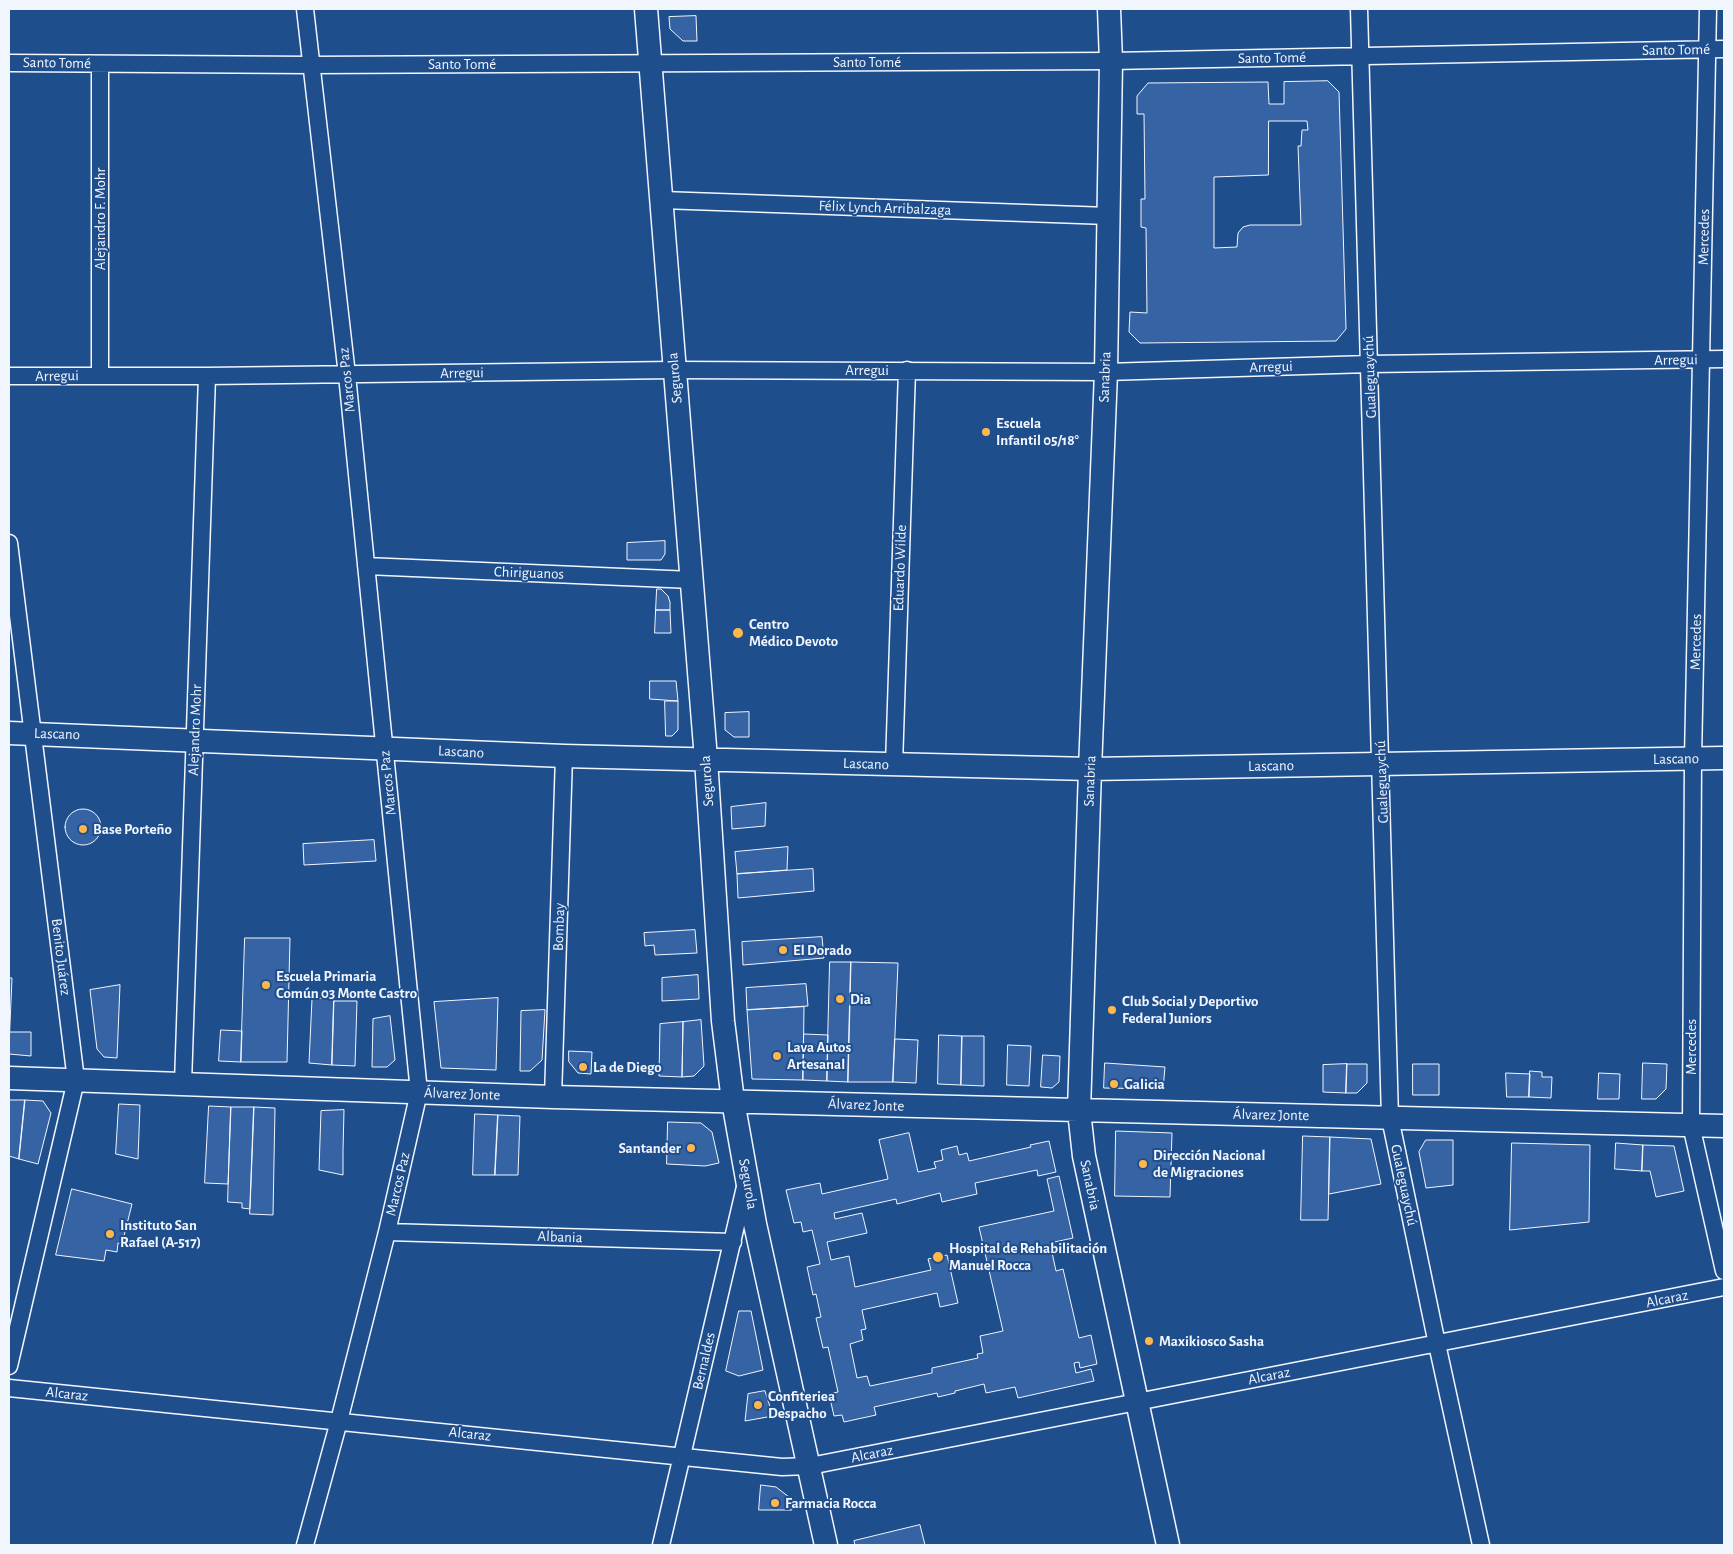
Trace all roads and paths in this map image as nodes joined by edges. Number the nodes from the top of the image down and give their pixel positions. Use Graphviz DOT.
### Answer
graph roads {
  1 [pos="305,9"];
  2 [pos="646,9"];
  3 [pos="1108,9"];
  4 [pos="1359,9"];
  5 [pos="1708,9"];
  6 [pos="1707,49"];
  7 [pos="1724,49"];
  8 [pos="1360,56"];
  9 [pos="1111,61"];
  10 [pos="651,62"];
  11 [pos="9,63"];
  12 [pos="100,64"];
  13 [pos="311,65"];
  14 [pos="662,200"];
  15 [pos="1108,216"];
  16 [pos="1724,359"];
  17 [pos="1701,360"];
  18 [pos="1369,364"];
  19 [pos="674,370"];
  20 [pos="907,370"];
  21 [pos="1106,372"];
  22 [pos="100,375"];
  23 [pos="347,375"];
  24 [pos="9,376"];
  25 [pos="207,376"];
  26 [pos="9,543"];
  27 [pos="366,566"];
  28 [pos="692,580"];
  29 [pos="9,733"];
  30 [pos="34,733"];
  31 [pos="194,740"];
  32 [pos="384,748"];
  33 [pos="564,756"];
  34 [pos="1724,758"];
  35 [pos="706,759"];
  36 [pos="1693,759"];
  37 [pos="894,765"];
  38 [pos="1382,765"];
  39 [pos="1090,769"];
  40 [pos="9,1078"];
  41 [pos="76,1080"];
  42 [pos="183,1083"];
  43 [pos="420,1092"];
  44 [pos="554,1097"];
  45 [pos="734,1102"];
  46 [pos="1079,1111"];
  47 [pos="1390,1118"];
  48 [pos="1690,1125"];
  49 [pos="1724,1126"];
  50 [pos="748,1178"];
  51 [pos="387,1232"];
  52 [pos="732,1242"];
  53 [pos="1724,1271"];
  54 [pos="1724,1287"];
  55 [pos="1437,1344"];
  56 [pos="9,1366"];
  57 [pos="9,1388"];
  58 [pos="1137,1401"];
  59 [pos="339,1421"];
  60 [pos="682,1456"];
  61 [pos="810,1466"];
  62 [pos="305,1545"];
  63 [pos="661,1545"];
  64 [pos="826,1545"];
  65 [pos="1168,1545"];
  66 [pos="1481,1545"];
  1 -- 13 [label="street, Marcos Paz"];
  2 -- 10 [label="street, Segurola"];
  3 -- 9 [label="street, Sanabria"];
  4 -- 8 [label="street, Gualeguaychú"];
  5 -- 6 [label="street, Mercedes"];
  6 -- 7 [label="street, Santo Tomé"];
  6 -- 8 [label="street, Santo Tomé"];
  6 -- 17 [label="street, Mercedes"];
  8 -- 9 [label="street, Santo Tomé"];
  8 -- 18 [label="street, Gualeguaychú"];
  9 -- 10 [label="street, Santo Tomé"];
  9 -- 15 [label="street, Sanabria"];
  10 -- 13 [label="street, Santo Tomé"];
  10 -- 14 [label="street, Segurola"];
  11 -- 12 [label="street, Santo Tomé"];
  12 -- 13 [label="street, Santo Tomé"];
  12 -- 22 [label="street, Alejandro F. Mohr"];
  13 -- 23 [label="street, Marcos Paz"];
  14 -- 15 [label="street, Félix Lynch Arribalzaga"];
  14 -- 19 [label="street, Segurola"];
  15 -- 21 [label="street, Sanabria"];
  16 -- 17 [label="street, Arregui"];
  17 -- 18 [label="street, Arregui"];
  17 -- 36 [label="street, Mercedes"];
  18 -- 21 [label="street, Arregui"];
  18 -- 38 [label="street, Gualeguaychú"];
  19 -- 20 [label="street, Arregui"];
  19 -- 23 [label="street, Arregui"];
  19 -- 28 [label="street, Segurola"];
  20 -- 21 [label="street, Arregui"];
  20 -- 37 [label="street, Eduardo Wilde"];
  21 -- 39 [label="street, Sanabria"];
  22 -- 24 [label="street, Arregui"];
  22 -- 25 [label="street, Arregui"];
  23 -- 25 [label="street, Arregui"];
  23 -- 27 [label="street, Marcos Paz"];
  25 -- 31 [label="street, Alejandro Mohr"];
  26 -- 30 [label="street, Benito Juárez"];
  27 -- 28 [label="street, Chiriguanos"];
  27 -- 32 [label="street, Marcos Paz"];
  28 -- 35 [label="street, Segurola"];
  29 -- 30 [label="street, Lascano"];
  30 -- 31 [label="street, Lascano"];
  30 -- 41 [label="street, Benito Juárez"];
  31 -- 32 [label="street, Lascano"];
  31 -- 42 [label="street, Alejandro Mohr"];
  32 -- 33 [label="street, Lascano"];
  32 -- 43 [label="street, Marcos Paz"];
  33 -- 35 [label="street, Lascano"];
  33 -- 44 [label="street, Bombay"];
  34 -- 36 [label="street, Lascano"];
  35 -- 37 [label="street, Lascano"];
  35 -- 45 [label="street, Segurola"];
  36 -- 38 [label="street, Lascano"];
  36 -- 48 [label="street, Mercedes"];
  37 -- 39 [label="street, Lascano"];
  38 -- 39 [label="street, Lascano"];
  38 -- 47 [label="street, Gualeguaychú"];
  39 -- 46 [label="street, Sanabria"];
  40 -- 41 [label="street, Álvarez Jonte"];
  41 -- 42 [label="street, Álvarez Jonte"];
  41 -- 56 [label="street, Benito Juárez"];
  42 -- 43 [label="street, Álvarez Jonte"];
  43 -- 44 [label="street, Álvarez Jonte"];
  43 -- 51 [label="street, Marcos Paz"];
  44 -- 45 [label="street, Álvarez Jonte"];
  45 -- 46 [label="street, Álvarez Jonte"];
  45 -- 50 [label="street, Segurola"];
  46 -- 47 [label="street, Álvarez Jonte"];
  46 -- 58 [label="street, Sanabria"];
  47 -- 48 [label="street, Álvarez Jonte"];
  47 -- 55 [label="street, Gualeguaychú"];
  48 -- 49 [label="street, Álvarez Jonte"];
  48 -- 53 [label="street, Mercedes"];
  50 -- 52 [label="street, Bernaldes"];
  50 -- 61 [label="street, Segurola"];
  51 -- 52 [label="street, Albania"];
  51 -- 59 [label="street, Marcos Paz"];
  52 -- 60 [label="street, Bernaldes"];
  54 -- 55 [label="street, Alcaraz"];
  55 -- 58 [label="street, Alcaraz"];
  55 -- 66 [label="street, Gualeguaychú"];
  57 -- 59 [label="street, Alcaraz"];
  58 -- 61 [label="street, Alcaraz"];
  58 -- 65 [label="street, Sanabria"];
  59 -- 60 [label="street, Alcaraz"];
  59 -- 62 [label="street, Marcos Paz"];
  60 -- 61 [label="street, Alcaraz"];
  60 -- 63 [label="street, Bernaldes"];
  61 -- 64 [label="street, Segurola"];
}
